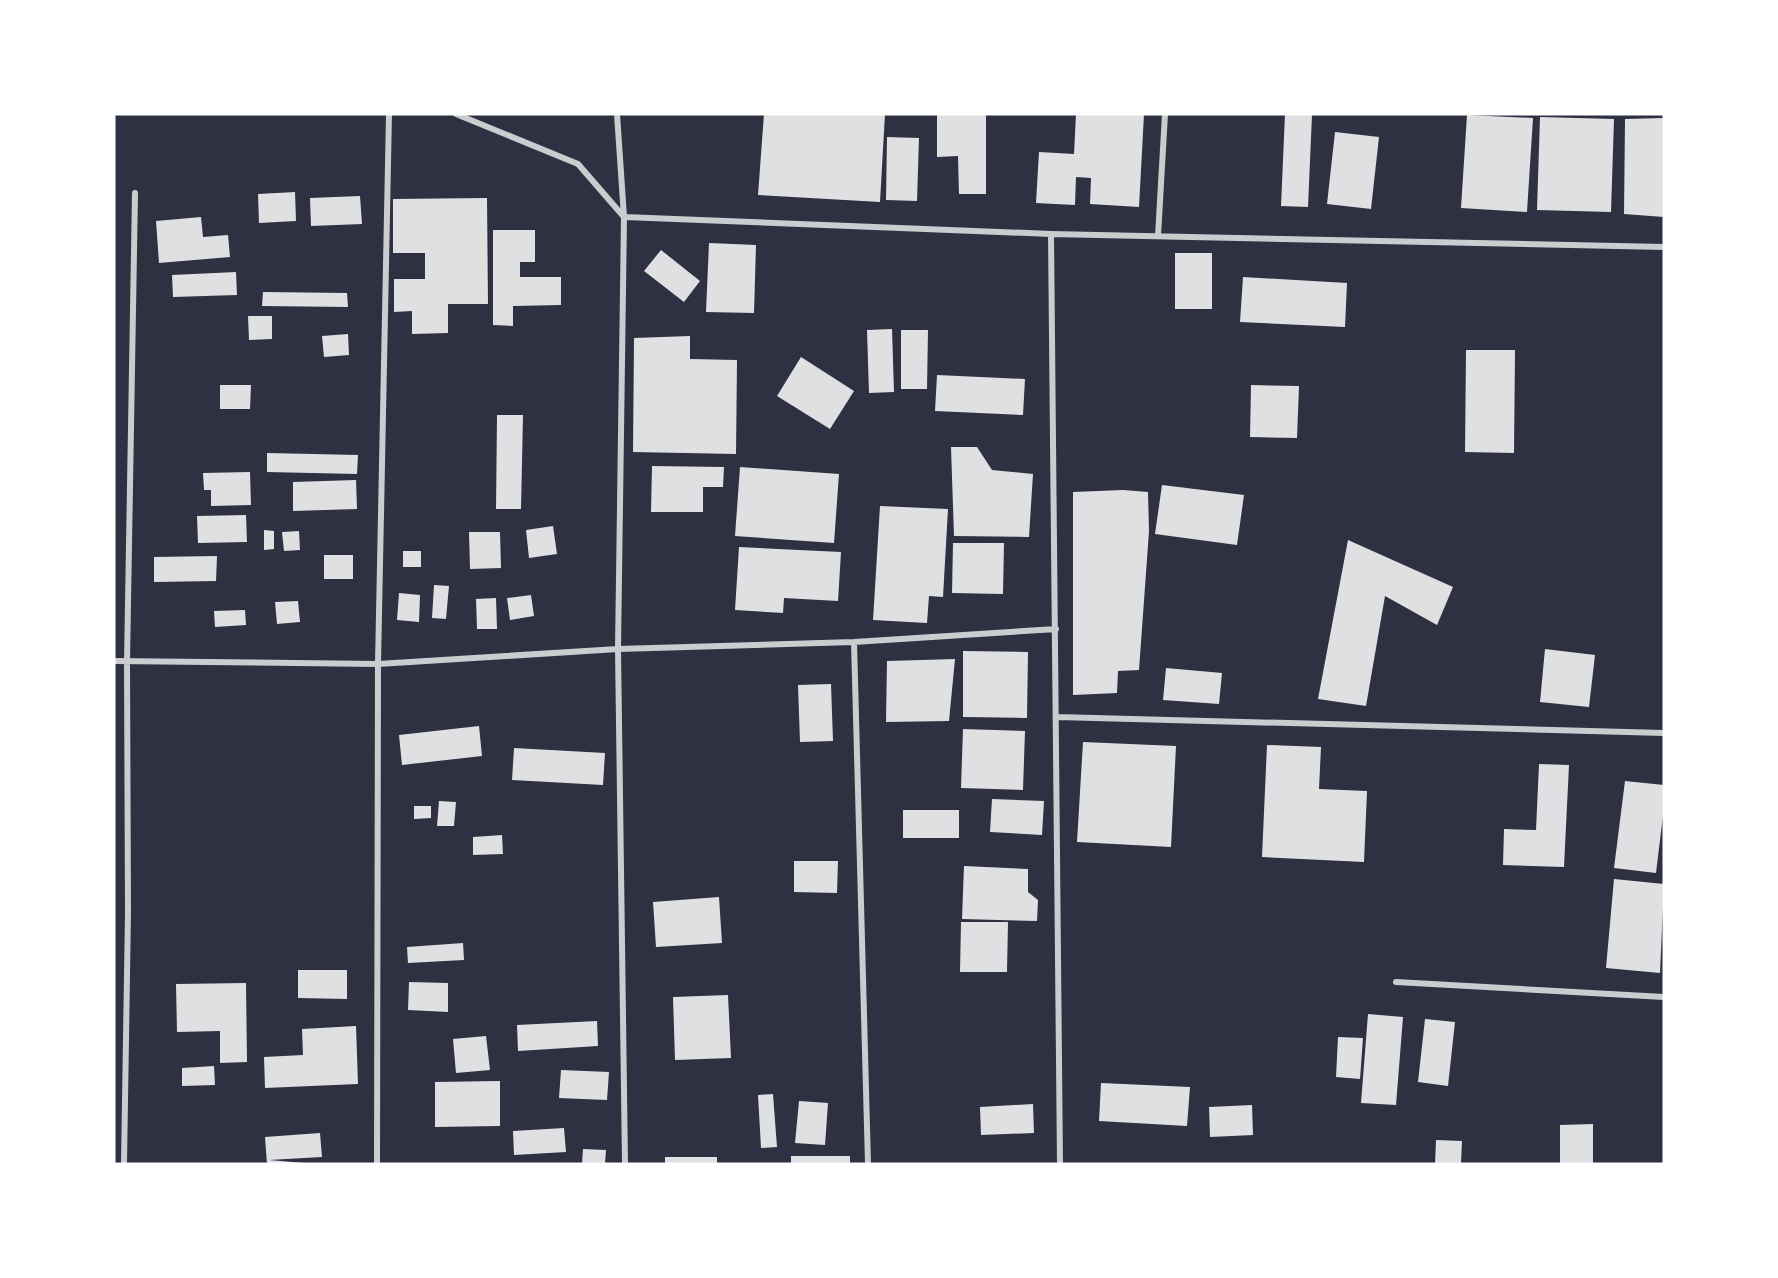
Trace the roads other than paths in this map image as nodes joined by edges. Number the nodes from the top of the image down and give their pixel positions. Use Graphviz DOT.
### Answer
graph roads {
  1 [pos="389,114"];
  2 [pos="456,114"];
  3 [pos="617,114"];
  4 [pos="1165,114"];
  5 [pos="135,193"];
  6 [pos="624,217"];
  7 [pos="1051,234"];
  8 [pos="1158,236"];
  9 [pos="1664,247"];
  10 [pos="1056,629"];
  11 [pos="854,642"];
  12 [pos="618,649"];
  13 [pos="114,661"];
  14 [pos="127,662"];
  15 [pos="378,664"];
  16 [pos="1057,717"];
  17 [pos="1664,734"];
  18 [pos="1396,982"];
  19 [pos="1664,997"];
  20 [pos="124,1164"];
  21 [pos="377,1164"];
  22 [pos="625,1164"];
  23 [pos="868,1164"];
  24 [pos="1060,1164"];
  1 -- 15 [label="street"];
  2 -- 6 [label="street"];
  3 -- 6 [label="street"];
  4 -- 8 [label="street"];
  5 -- 14 [label="street"];
  6 -- 7 [label="street"];
  6 -- 12 [label="street"];
  7 -- 8 [label="street"];
  7 -- 10 [label="street"];
  8 -- 9 [label="street"];
  10 -- 11 [label="street"];
  10 -- 16 [label="street"];
  11 -- 12 [label="street"];
  11 -- 23 [label="street"];
  12 -- 15 [label="street"];
  12 -- 22 [label="street"];
  13 -- 14 [label="street"];
  14 -- 15 [label="street"];
  14 -- 20 [label="street"];
  15 -- 21 [label="street"];
  16 -- 17 [label="street"];
  16 -- 24 [label="street"];
  18 -- 19 [label="street"];
}
